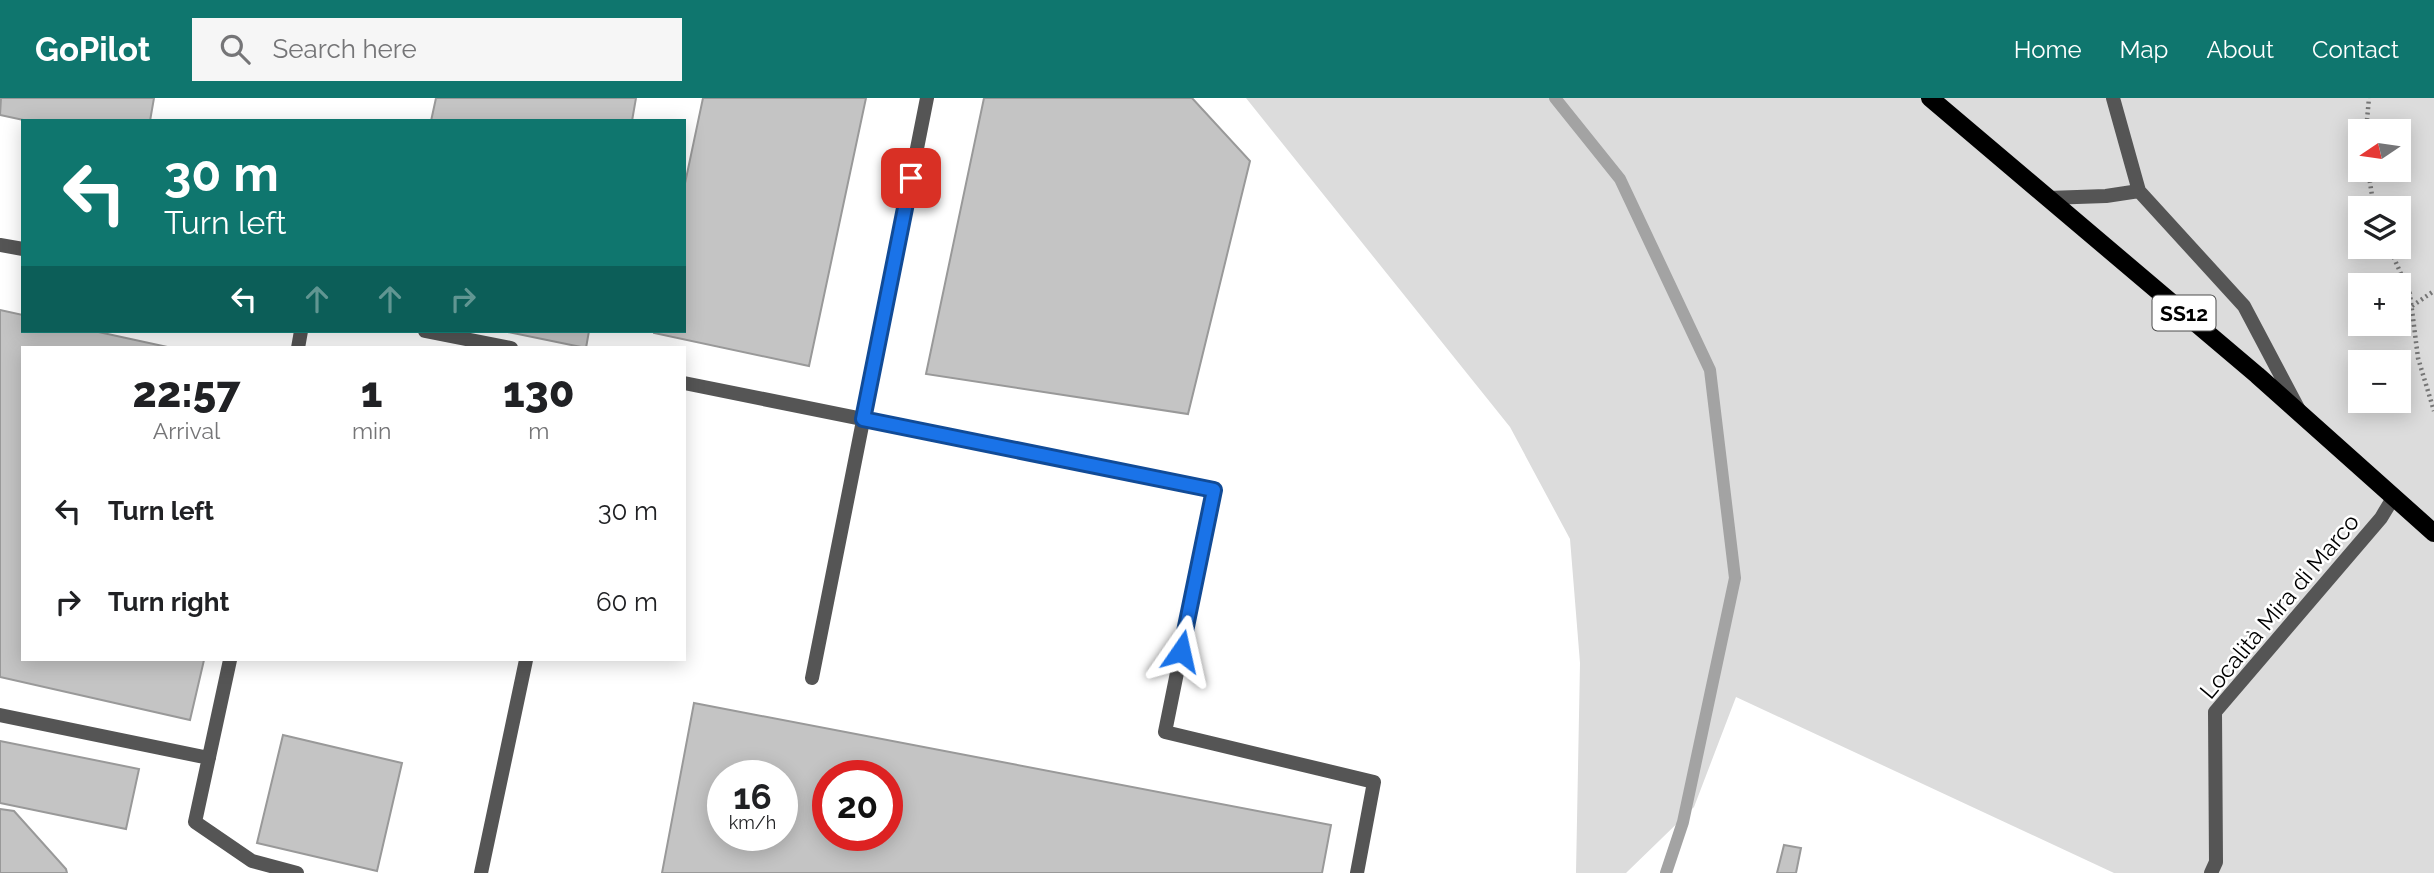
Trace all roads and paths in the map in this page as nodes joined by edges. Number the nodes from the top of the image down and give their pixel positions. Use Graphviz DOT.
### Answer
graph roads {
  1 [pos="928,98"];
  2 [pos="1930,98"];
  3 [pos="2113,98"];
  4 [pos="2369,98"];
  5 [pos="2367,119"];
  6 [pos="2139,191"];
  7 [pos="2048,198"];
  8 [pos="0,245"];
  9 [pos="21,249"];
  10 [pos="2394,259"];
  11 [pos="2434,291"];
  12 [pos="2412,306"];
  13 [pos="435,333"];
  14 [pos="501,346"];
  15 [pos="686,383"];
  16 [pos="2434,411"];
  17 [pos="2303,417"];
  18 [pos="863,419"];
  19 [pos="2393,498"];
  20 [pos="2434,533"];
  21 [pos="230,661"];
  22 [pos="526,661"];
  23 [pos="812,678"];
  24 [pos="0,715"];
  25 [pos="209,758"];
  26 [pos="298,873"];
  27 [pos="481,873"];
  28 [pos="1357,873"];
  29 [pos="2211,873"];
  1 -- 18 [label="street"];
  2 -- 7 [label="main road, SS12"];
  3 -- 6 [label="street"];
  4 -- 5 [label="path"];
  6 -- 7 [label="street"];
  6 -- 17 [label="street"];
  7 -- 17 [label="main road, SS12"];
  8 -- 9 [label="street"];
  10 -- 12 [label="path"];
  11 -- 12 [label="path"];
  12 -- 16 [label="path"];
  13 -- 14 [label="street"];
  15 -- 18 [label="street"];
  17 -- 19 [label="main road, SS12"];
  18 -- 23 [label="street"];
  18 -- 28 [label="street"];
  19 -- 20 [label="main road, SS12"];
  19 -- 29 [label="street, Località Mira di Marco"];
  21 -- 25 [label="street"];
  22 -- 27 [label="street"];
  24 -- 25 [label="street"];
  25 -- 26 [label="street"];
}
